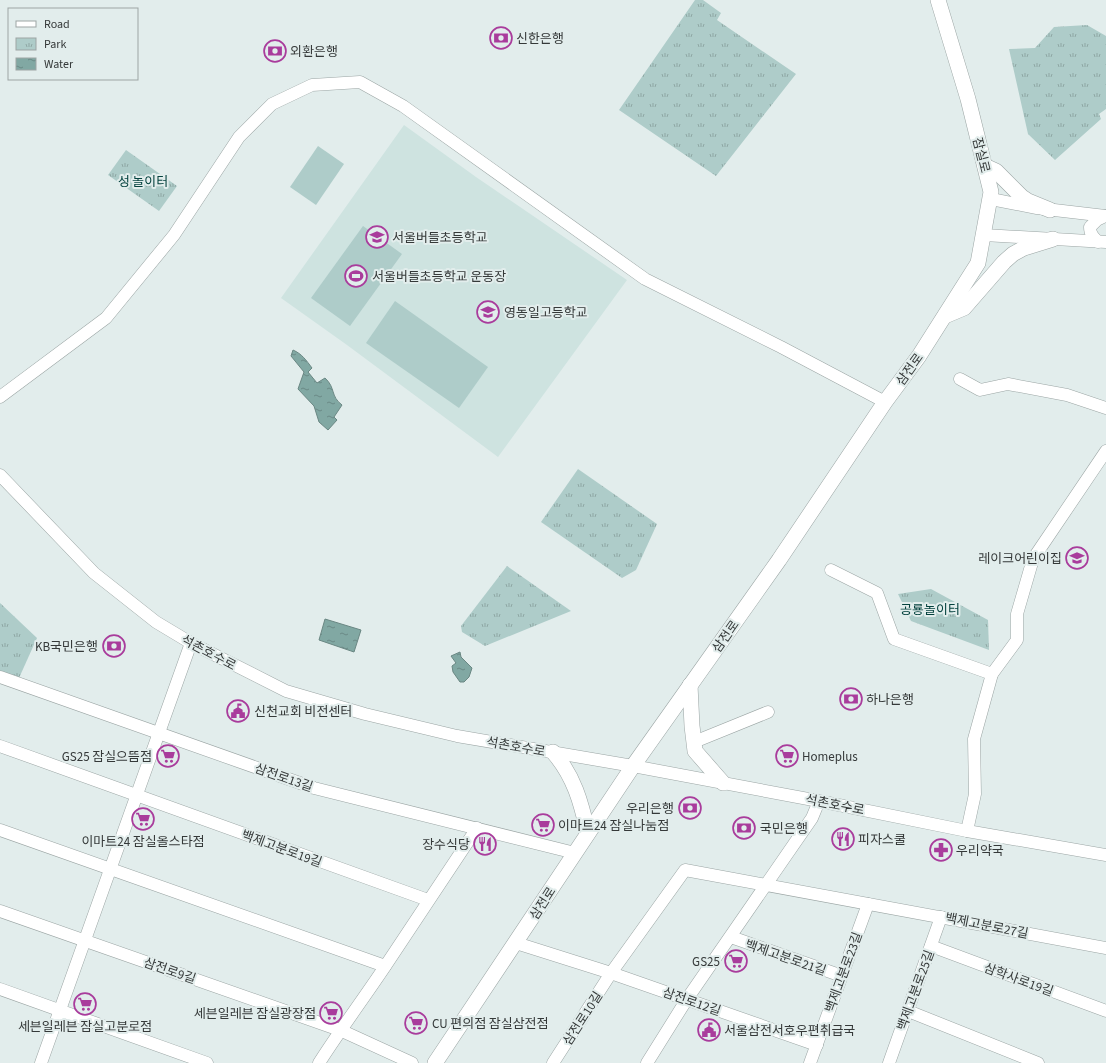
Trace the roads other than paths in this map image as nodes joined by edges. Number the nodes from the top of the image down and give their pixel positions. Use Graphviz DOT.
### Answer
graph roads {
  1 [pos="937,4"];
  2 [pos="985,166"];
  3 [pos="991,199"];
  4 [pos="1050,210"];
  5 [pos="1105,216"];
  6 [pos="984,235"];
  7 [pos="1053,239"];
  8 [pos="1102,242"];
  9 [pos="944,316"];
  10 [pos="960,379"];
  11 [pos="0,397"];
  12 [pos="885,402"];
  13 [pos="1106,408"];
  14 [pos="1106,452"];
  15 [pos="0,475"];
  16 [pos="831,570"];
  17 [pos="190,644"];
  18 [pos="992,674"];
  19 [pos="0,677"];
  20 [pos="690,686"];
  21 [pos="768,712"];
  22 [pos="158,732"];
  23 [pos="699,740"];
  24 [pos="0,746"];
  25 [pos="553,752"];
  26 [pos="633,766"];
  27 [pos="722,783"];
  28 [pos="135,796"];
  29 [pos="819,801"];
  30 [pos="477,828"];
  31 [pos="0,830"];
  32 [pos="967,831"];
  33 [pos="588,833"];
  34 [pos="575,853"];
  35 [pos="1106,855"];
  36 [pos="110,869"];
  37 [pos="766,884"];
  38 [pos="428,900"];
  39 [pos="868,904"];
  40 [pos="0,911"];
  41 [pos="941,917"];
  42 [pos="731,937"];
  43 [pos="84,940"];
  44 [pos="516,943"];
  45 [pos="931,946"];
  46 [pos="1106,948"];
  47 [pos="386,966"];
  48 [pos="612,973"];
  49 [pos="842,976"];
  50 [pos="0,989"];
  51 [pos="687,999"];
  52 [pos="60,1010"];
  53 [pos="908,1011"];
  54 [pos="1106,1011"];
  55 [pos="340,1030"];
  56 [pos="817,1045"];
  57 [pos="41,1063"];
  58 [pos="207,1063"];
  59 [pos="319,1063"];
  60 [pos="412,1063"];
  61 [pos="435,1063"];
  62 [pos="552,1063"];
  63 [pos="647,1063"];
  64 [pos="810,1063"];
  65 [pos="889,1063"];
  66 [pos="1038,1063"];
  1 -- 2 [label="main road, 잠실로"];
  2 -- 3 [label="main road, 잠실로"];
  2 -- 4 [label="main road"];
  3 -- 4 [label="street"];
  3 -- 6 [label="main road, 삼전로"];
  4 -- 5 [label="street"];
  5 -- 8 [label="street"];
  6 -- 7 [label="street"];
  6 -- 9 [label="main road, 삼전로"];
  7 -- 8 [label="street"];
  7 -- 9 [label="main road"];
  9 -- 12 [label="main road, 삼전로"];
  10 -- 13 [label="street"];
  11 -- 12 [label="street"];
  12 -- 20 [label="main road, 삼전로"];
  14 -- 18 [label="street"];
  15 -- 17 [label="street, 석촌호수로"];
  16 -- 18 [label="street"];
  17 -- 22 [label="street"];
  17 -- 25 [label="street, 석촌호수로"];
  18 -- 32 [label="street"];
  19 -- 22 [label="street, 삼전로13길"];
  20 -- 26 [label="main road, 삼전로"];
  20 -- 27 [label="main road"];
  21 -- 23 [label="street"];
  22 -- 28 [label="street"];
  22 -- 30 [label="street, 삼전로13길"];
  24 -- 28 [label="street, 백제고분로19길"];
  25 -- 26 [label="street, 석촌호수로"];
  25 -- 33 [label="main road"];
  26 -- 27 [label="street, 석촌호수로"];
  26 -- 33 [label="main road, 삼전로"];
  27 -- 29 [label="street, 석촌호수로"];
  28 -- 36 [label="street"];
  28 -- 38 [label="street, 백제고분로19길"];
  29 -- 32 [label="street, 석촌호수로"];
  29 -- 37 [label="street, 백제고분로21길"];
  30 -- 34 [label="street, 삼전로13길"];
  30 -- 38 [label="street"];
  31 -- 36 [label="street"];
  32 -- 35 [label="street, 석촌호수로"];
  33 -- 34 [label="main road, 삼전로"];
  34 -- 44 [label="main road, 삼전로"];
  36 -- 43 [label="street"];
  36 -- 47 [label="street"];
  37 -- 39 [label="street"];
  37 -- 42 [label="street, 백제고분로21길"];
  37 -- 48 [label="street"];
  38 -- 47 [label="street"];
  39 -- 41 [label="street, 백제고분로27길"];
  39 -- 49 [label="street, 백제고분로23길"];
  40 -- 43 [label="street, 삼전로9길"];
  41 -- 45 [label="street, 백제고분로25길"];
  41 -- 46 [label="street, 백제고분로27길"];
  42 -- 49 [label="street, 백제고분로21길"];
  42 -- 51 [label="street, 백제고분로21길"];
  43 -- 52 [label="street"];
  43 -- 55 [label="street, 삼전로9길"];
  44 -- 48 [label="street, 삼전로12길"];
  44 -- 61 [label="main road, 삼전로"];
  45 -- 53 [label="street, 백제고분로25길"];
  45 -- 54 [label="street, 삼학사로19길"];
  47 -- 55 [label="street"];
  48 -- 51 [label="street, 삼전로12길"];
  48 -- 62 [label="street, 삼전로10길"];
  49 -- 56 [label="street, 백제고분로23길"];
  50 -- 52 [label="street"];
  51 -- 56 [label="street, 삼전로12길"];
  51 -- 63 [label="street, 백제고분로21길"];
  52 -- 57 [label="street"];
  52 -- 58 [label="street"];
  53 -- 65 [label="street, 백제고분로25길"];
  53 -- 66 [label="street"];
  55 -- 59 [label="street"];
  55 -- 60 [label="street, 삼전로9길"];
  56 -- 64 [label="street, 백제고분로23길"];
}
